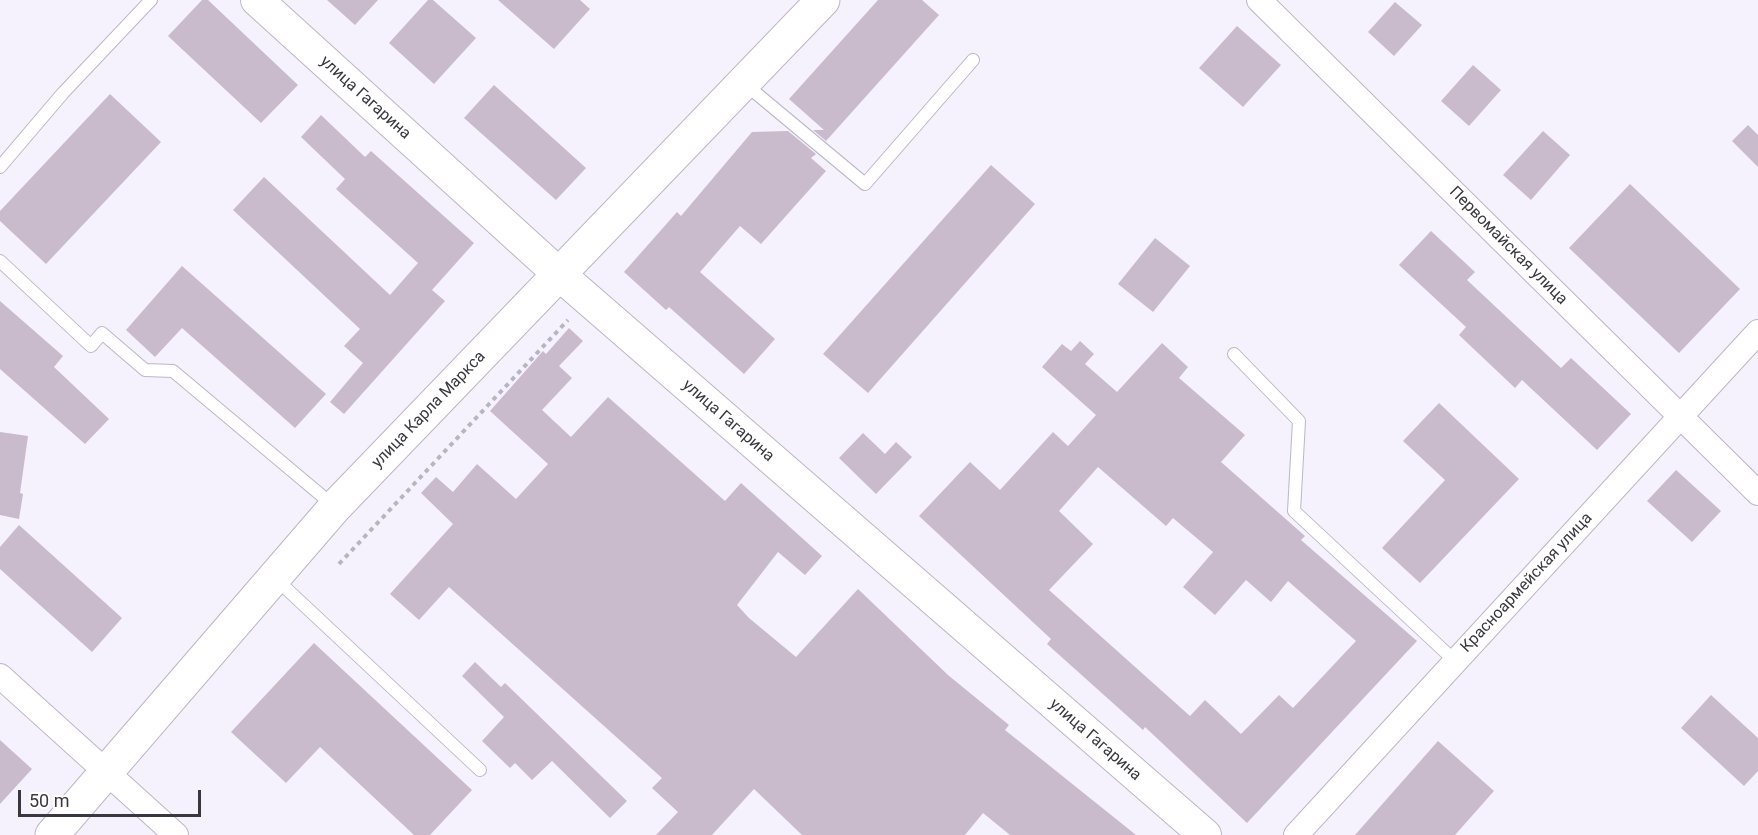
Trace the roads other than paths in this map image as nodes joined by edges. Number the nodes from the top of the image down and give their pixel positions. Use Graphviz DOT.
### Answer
graph roads {
  1 [pos="151,0"];
  2 [pos="257,0"];
  3 [pos="824,0"];
  4 [pos="1259,0"];
  5 [pos="973,60"];
  6 [pos="744,83"];
  7 [pos="0,167"];
  8 [pos="0,261"];
  9 [pos="560,275"];
  10 [pos="1758,332"];
  11 [pos="1234,354"];
  12 [pos="1680,416"];
  13 [pos="1758,493"];
  14 [pos="335,507"];
  15 [pos="273,576"];
  16 [pos="1455,661"];
  17 [pos="0,676"];
  18 [pos="480,770"];
  19 [pos="107,774"];
  20 [pos="52,835"];
  21 [pos="176,835"];
  22 [pos="1205,835"];
  23 [pos="1296,835"];
  1 -- 7 [label="lane"];
  2 -- 9 [label="street, улица Гагарина"];
  3 -- 6 [label="main road, улица Карла Маркса"];
  4 -- 12 [label="street, Первомайская улица"];
  5 -- 6 [label="lane"];
  6 -- 9 [label="main road, улица Карла Маркса"];
  8 -- 14 [label="lane"];
  9 -- 14 [label="main road, улица Карла Маркса"];
  9 -- 22 [label="street, улица Гагарина"];
  10 -- 12 [label="street, Красноармейская улица"];
  11 -- 16 [label="lane"];
  12 -- 13 [label="street, Первомайская улица"];
  12 -- 16 [label="street, Красноармейская улица"];
  14 -- 15 [label="main road, улица Карла Маркса"];
  15 -- 18 [label="lane"];
  15 -- 19 [label="main road, улица Карла Маркса"];
  16 -- 23 [label="street, Красноармейская улица"];
  17 -- 19 [label="street"];
  19 -- 20 [label="main road, улица Карла Маркса"];
  19 -- 21 [label="street"];
}
